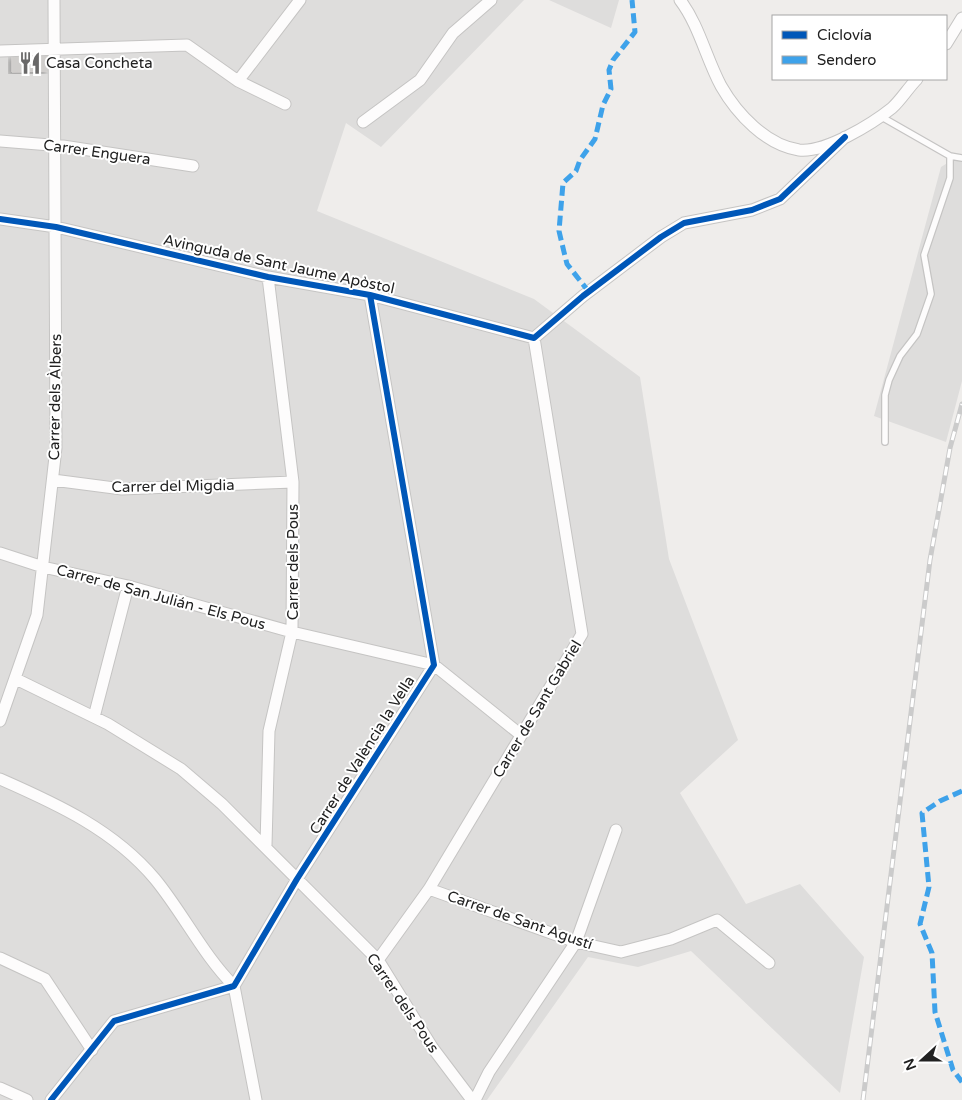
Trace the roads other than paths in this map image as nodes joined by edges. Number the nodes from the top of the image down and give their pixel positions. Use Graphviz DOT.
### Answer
graph roads {
  1 [pos="65,0"];
  2 [pos="300,0"];
  3 [pos="491,0"];
  4 [pos="680,0"];
  5 [pos="54,5"];
  6 [pos="962,18"];
  7 [pos="947,42"];
  8 [pos="54,49"];
  9 [pos="0,51"];
  10 [pos="916,80"];
  11 [pos="238,82"];
  12 [pos="285,104"];
  13 [pos="880,116"];
  14 [pos="363,122"];
  15 [pos="845,137"];
  16 [pos="0,140"];
  17 [pos="55,145"];
  18 [pos="950,156"];
  19 [pos="962,158"];
  20 [pos="194,166"];
  21 [pos="0,219"];
  22 [pos="56,227"];
  23 [pos="268,277"];
  24 [pos="370,295"];
  25 [pos="534,338"];
  26 [pos="885,442"];
  27 [pos="53,480"];
  28 [pos="293,482"];
  29 [pos="0,554"];
  30 [pos="43,567"];
  31 [pos="128,586"];
  32 [pos="292,632"];
  33 [pos="434,665"];
  34 [pos="16,679"];
  35 [pos="94,717"];
  36 [pos="0,721"];
  37 [pos="521,735"];
  38 [pos="0,779"];
  39 [pos="616,830"];
  40 [pos="266,845"];
  41 [pos="298,880"];
  42 [pos="429,889"];
  43 [pos="576,942"];
  44 [pos="0,958"];
  45 [pos="378,960"];
  46 [pos="769,963"];
  47 [pos="234,986"];
  48 [pos="92,1050"];
  49 [pos="0,1088"];
  50 [pos="26,1100"];
  51 [pos="51,1100"];
  52 [pos="256,1100"];
  53 [pos="473,1100"];
  1 -- 5 [label="street"];
  2 -- 11 [label="street"];
  3 -- 14 [label="street"];
  4 -- 15 [label="street"];
  5 -- 8 [label="street, Carrer dels Àlbers"];
  6 -- 7 [label="street"];
  8 -- 9 [label="street"];
  8 -- 11 [label="street"];
  8 -- 17 [label="street, Carrer dels Àlbers"];
  10 -- 13 [label="street"];
  11 -- 12 [label="street"];
  13 -- 15 [label="street"];
  13 -- 18 [label="lane"];
  15 -- 25 [label="street"];
  16 -- 17 [label="street, Carrer Enguera"];
  17 -- 20 [label="street, Carrer Enguera"];
  17 -- 22 [label="street, Carrer dels Àlbers"];
  18 -- 19 [label="lane"];
  18 -- 26 [label="lane"];
  21 -- 22 [label="street, Avinguda de Sant Jaume Apòstol"];
  22 -- 23 [label="street, Avinguda de Sant Jaume Apòstol"];
  22 -- 27 [label="street, Carrer dels Àlbers"];
  23 -- 24 [label="street, Avinguda de Sant Jaume Apòstol"];
  23 -- 28 [label="street, Carrer dels Pous"];
  24 -- 25 [label="street, Avinguda de Sant Jaume Apòstol"];
  24 -- 33 [label="street"];
  25 -- 37 [label="street, Carrer de Sant Gabriel"];
  27 -- 28 [label="street, Carrer del Migdia"];
  27 -- 30 [label="street, Carrer dels Àlbers"];
  28 -- 32 [label="street, Carrer dels Pous"];
  29 -- 30 [label="street, Carrer de San Julián - Els Pous"];
  30 -- 31 [label="street, Carrer de San Julián - Els Pous"];
  30 -- 34 [label="street, Carrer dels Àlbers"];
  31 -- 32 [label="street, Carrer de San Julián - Els Pous"];
  31 -- 35 [label="street"];
  32 -- 33 [label="street, Carrer de San Julián - Els Pous"];
  32 -- 40 [label="street, Carrer dels Pous"];
  33 -- 37 [label="street, Carrer de San Julián - Els Pous"];
  33 -- 41 [label="street, Carrer de València la Vella"];
  34 -- 35 [label="street, Carrer dels Pous"];
  34 -- 36 [label="street, Carrer dels Àlbers"];
  35 -- 40 [label="street, Carrer dels Pous"];
  37 -- 42 [label="street, Carrer de Sant Gabriel"];
  38 -- 47 [label="street"];
  39 -- 43 [label="street"];
  40 -- 41 [label="street, Carrer dels Pous"];
  41 -- 45 [label="street, Carrer dels Pous"];
  41 -- 47 [label="street, Carrer de València la Vella"];
  42 -- 43 [label="street, Carrer de Sant Agustí"];
  42 -- 45 [label="street, Carrer de Sant Gabriel"];
  43 -- 46 [label="street, Carrer de Sant Agustí"];
  43 -- 53 [label="street"];
  44 -- 48 [label="street"];
  45 -- 53 [label="street, Carrer dels Pous"];
  47 -- 48 [label="street"];
  47 -- 52 [label="street"];
  48 -- 51 [label="street"];
  49 -- 50 [label="street"];
}
